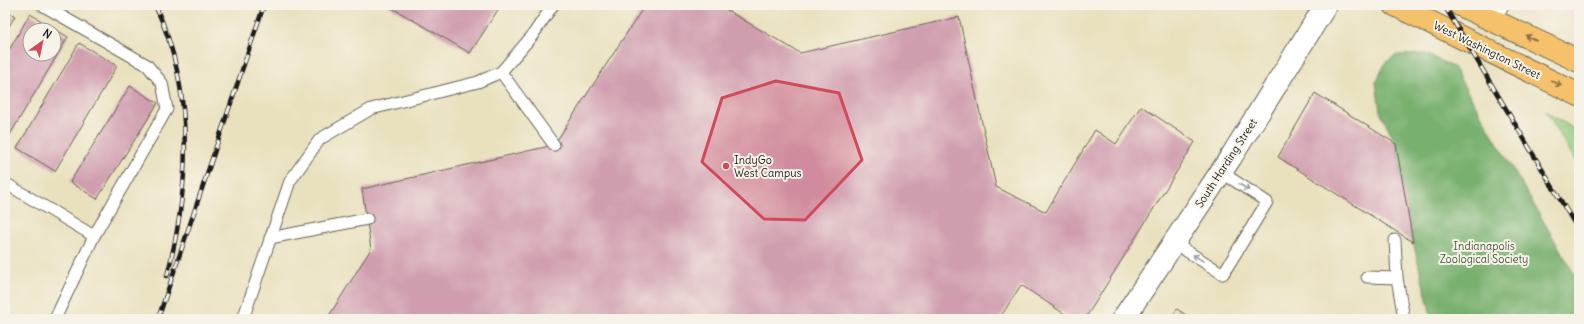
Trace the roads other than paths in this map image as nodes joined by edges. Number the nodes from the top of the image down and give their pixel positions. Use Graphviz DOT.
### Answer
graph roads {
  1 [pos="42,5"];
  2 [pos="553,5"];
  3 [pos="1326,5"];
  4 [pos="1395,5"];
  5 [pos="1460,5"];
  6 [pos="1494,12"];
  7 [pos="1579,61"];
  8 [pos="501,72"];
  9 [pos="1579,95"];
  10 [pos="554,145"];
  11 [pos="1221,172"];
  12 [pos="5,182"];
  13 [pos="367,219"];
  14 [pos="94,236"];
  15 [pos="270,238"];
  16 [pos="1395,240"];
  17 [pos="1174,243"];
  18 [pos="1367,277"];
  19 [pos="1397,278"];
  20 [pos="54,319"];
  21 [pos="244,319"];
  22 [pos="1123,319"];
  23 [pos="1404,319"];
  1 -- 14 [label="lane"];
  2 -- 8 [label="lane"];
  3 -- 11 [label="street, South Harding Street"];
  4 -- 9 [label="main road, West Washington Street, one-way"];
  5 -- 6 [label="main road"];
  7 -- 6 [label="main road, one-way"];
  8 -- 10 [label="lane"];
  8 -- 15 [label="lane"];
  11 -- 17 [label="street, South Harding Street"];
  11 -- 17 [label="lane, one-way"];
  12 -- 14 [label="lane"];
  13 -- 15 [label="lane"];
  14 -- 20 [label="lane"];
  15 -- 21 [label="lane"];
  16 -- 19 [label="lane"];
  17 -- 22 [label="street, South Harding Street"];
  18 -- 19 [label="lane"];
  19 -- 23 [label="lane"];
}
